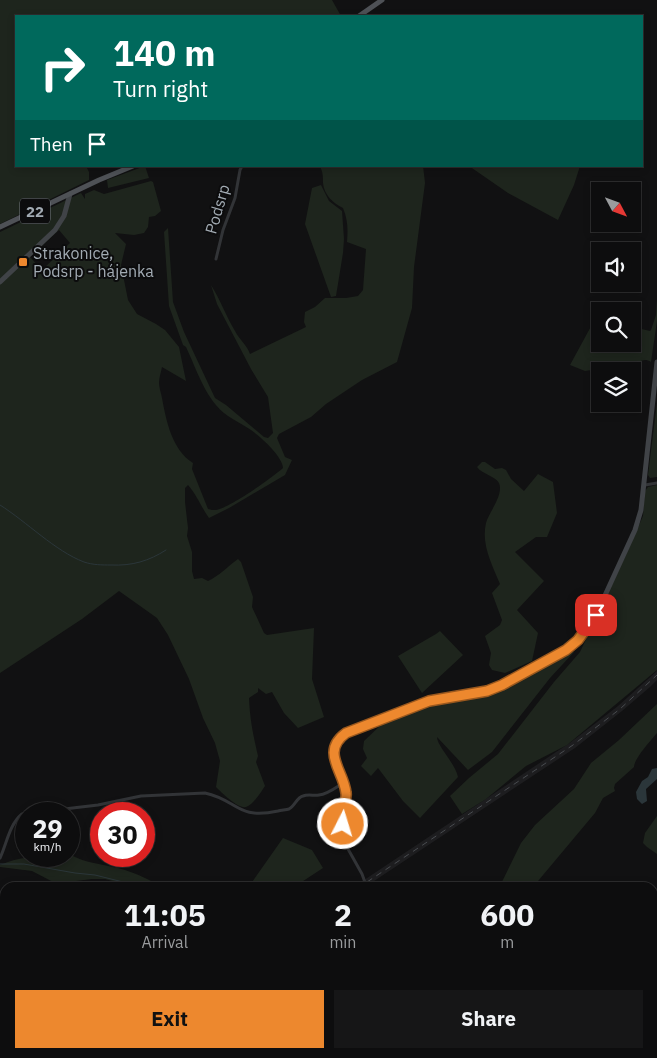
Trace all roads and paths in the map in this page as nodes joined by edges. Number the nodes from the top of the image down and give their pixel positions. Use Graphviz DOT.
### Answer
graph roads {
  1 [pos="382,0"];
  2 [pos="360,15"];
  3 [pos="130,167"];
  4 [pos="242,167"];
  5 [pos="70,194"];
  6 [pos="0,227"];
  7 [pos="216,260"];
  8 [pos="0,282"];
  9 [pos="657,362"];
  10 [pos="657,483"];
  11 [pos="645,485"];
  12 [pos="343,783"];
  13 [pos="0,858"];
  14 [pos="365,882"];
  1 -- 2 [label="main road"];
  3 -- 5 [label="main road, 22"];
  4 -- 7 [label="street, Podsrp"];
  5 -- 6 [label="main road, 22"];
  5 -- 8 [label="street"];
  9 -- 11 [label="street"];
  10 -- 11 [label="street"];
  11 -- 12 [label="street"];
  12 -- 13 [label="street"];
  12 -- 14 [label="street"];
}
